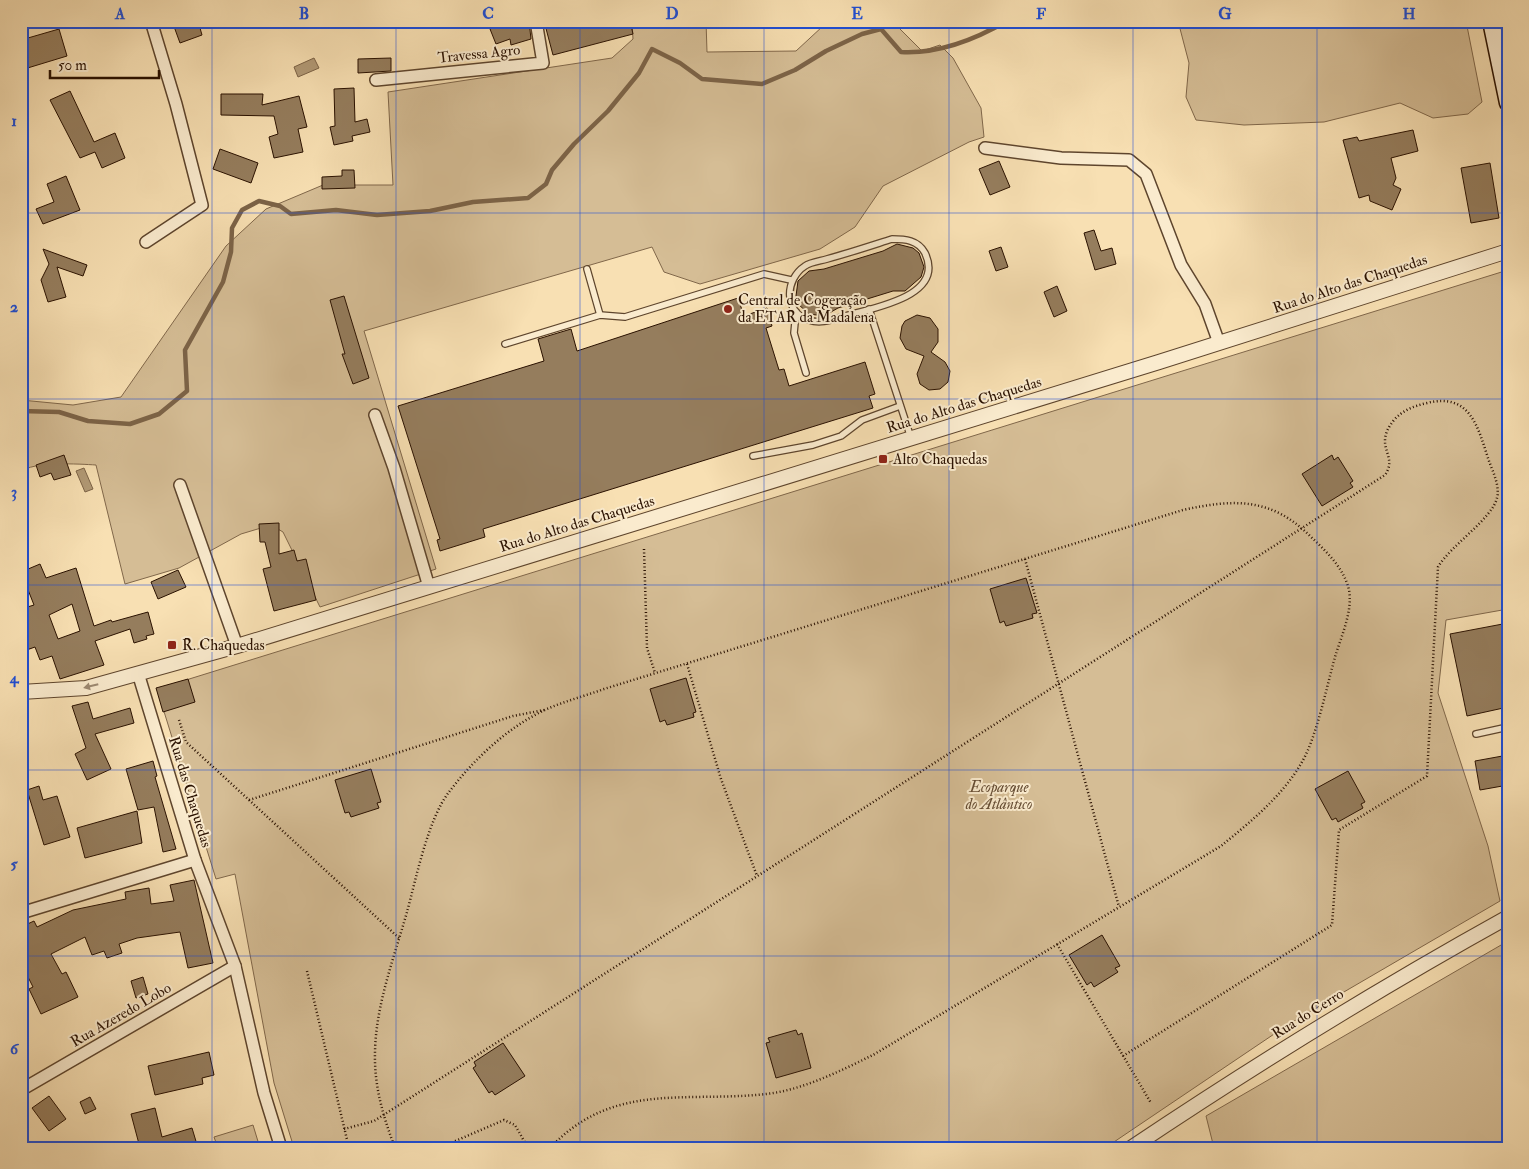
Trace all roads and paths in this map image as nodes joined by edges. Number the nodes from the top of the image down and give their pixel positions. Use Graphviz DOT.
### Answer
graph roads {
  1 [pos="151,21"];
  2 [pos="536,21"];
  3 [pos="1490,21"];
  4 [pos="376,80"];
  5 [pos="1508,103"];
  6 [pos="985,148"];
  7 [pos="146,242"];
  8 [pos="1508,251"];
  9 [pos="588,269"];
  10 [pos="791,280"];
  11 [pos="869,309"];
  12 [pos="796,312"];
  13 [pos="600,315"];
  14 [pos="1219,343"];
  15 [pos="506,344"];
  16 [pos="806,373"];
  17 [pos="900,406"];
  18 [pos="375,415"];
  19 [pos="911,438"];
  20 [pos="753,456"];
  21 [pos="180,485"];
  22 [pos="1303,529"];
  23 [pos="644,549"];
  24 [pos="1025,559"];
  25 [pos="429,587"];
  26 [pos="236,646"];
  27 [pos="687,664"];
  28 [pos="138,673"];
  29 [pos="655,674"];
  30 [pos="1060,683"];
  31 [pos="21,692"];
  32 [pos="546,709"];
  33 [pos="179,720"];
  34 [pos="1508,727"];
  35 [pos="1476,734"];
  36 [pos="249,800"];
  37 [pos="195,860"];
  38 [pos="757,876"];
  39 [pos="1119,907"];
  40 [pos="21,913"];
  41 [pos="1508,917"];
  42 [pos="399,938"];
  43 [pos="1057,944"];
  44 [pos="235,966"];
  45 [pos="307,971"];
  46 [pos="1123,1056"];
  47 [pos="21,1090"];
  48 [pos="1152,1103"];
  49 [pos="383,1115"];
  50 [pos="344,1129"];
  51 [pos="281,1148"];
  52 [pos="348,1148"];
  53 [pos="395,1148"];
  54 [pos="439,1148"];
  55 [pos="528,1148"];
  56 [pos="550,1148"];
  57 [pos="1131,1148"];
  1 -- 7 [label="street"];
  2 -- 4 [label="street, Travessa Agro"];
  3 -- 5 [label="main road"];
  6 -- 14 [label="street"];
  8 -- 14 [label="street, Rua do Alto das Chaquedas"];
  9 -- 13 [label="lane"];
  10 -- 11 [label="lane"];
  10 -- 12 [label="lane"];
  10 -- 13 [label="lane"];
  11 -- 12 [label="lane"];
  11 -- 17 [label="lane"];
  12 -- 16 [label="lane"];
  13 -- 15 [label="lane"];
  14 -- 19 [label="street, Rua do Alto das Chaquedas"];
  17 -- 19 [label="lane"];
  17 -- 20 [label="lane"];
  18 -- 25 [label="street"];
  19 -- 25 [label="street, Rua do Alto das Chaquedas"];
  21 -- 26 [label="street"];
  22 -- 24 [label="path"];
  22 -- 30 [label="path"];
  22 -- 39 [label="path"];
  22 -- 46 [label="path"];
  23 -- 29 [label="path"];
  24 -- 27 [label="path"];
  24 -- 30 [label="path"];
  25 -- 26 [label="street, Rua do Alto das Chaquedas"];
  26 -- 28 [label="street, Rua do Alto das Chaquedas"];
  27 -- 29 [label="path"];
  27 -- 38 [label="path"];
  28 -- 31 [label="street, Rua do Alto das Chaquedas, one-way"];
  28 -- 37 [label="street, Rua das Chaquedas"];
  29 -- 32 [label="path"];
  30 -- 38 [label="path"];
  30 -- 39 [label="path"];
  32 -- 36 [label="path"];
  32 -- 42 [label="path"];
  33 -- 36 [label="path"];
  34 -- 35 [label="lane"];
  36 -- 42 [label="path"];
  37 -- 40 [label="street, Rua das Chaquedas"];
  37 -- 44 [label="street"];
  38 -- 49 [label="path"];
  39 -- 43 [label="path"];
  41 -- 57 [label="street, Rua do Cerro"];
  42 -- 49 [label="path"];
  43 -- 46 [label="path"];
  43 -- 56 [label="path"];
  44 -- 47 [label="street, Rua Azeredo Lobo"];
  44 -- 51 [label="street"];
  45 -- 50 [label="path"];
  46 -- 48 [label="path"];
  49 -- 50 [label="path"];
  49 -- 53 [label="path"];
  50 -- 52 [label="path"];
  54 -- 55 [label="path"];
}
